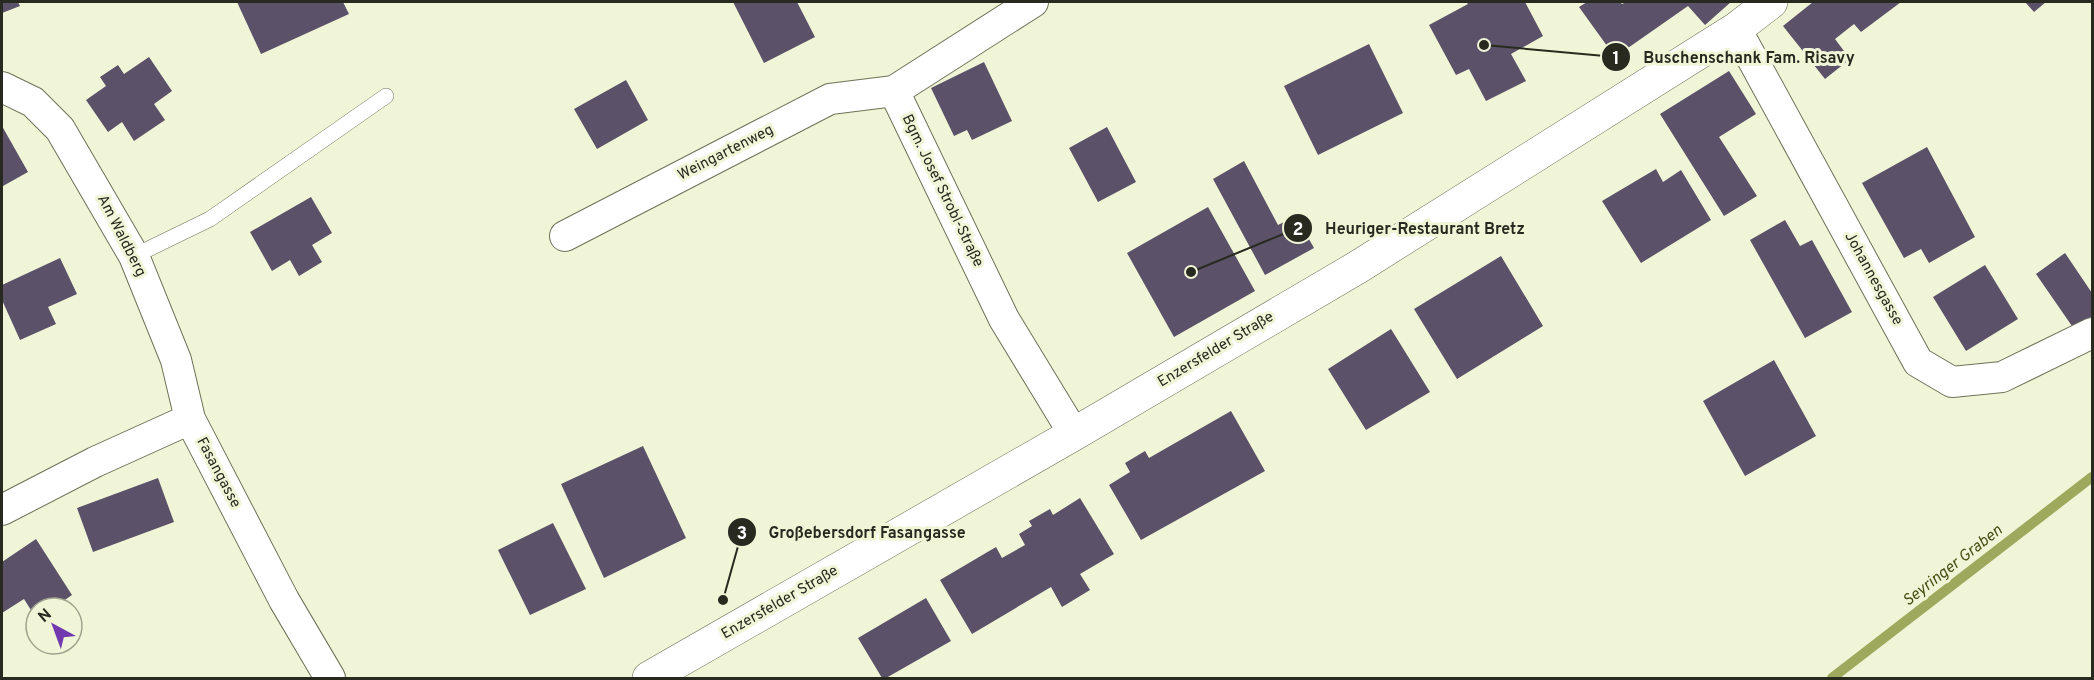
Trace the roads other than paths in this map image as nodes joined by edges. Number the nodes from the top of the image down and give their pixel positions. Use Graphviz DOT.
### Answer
graph roads {
  1 [pos="1033,2"];
  2 [pos="1771,2"];
  3 [pos="1736,28"];
  4 [pos="2,87"];
  5 [pos="894,91"];
  6 [pos="386,96"];
  7 [pos="566,236"];
  8 [pos="134,256"];
  9 [pos="2092,333"];
  10 [pos="190,419"];
  11 [pos="1074,434"];
  12 [pos="2,510"];
  13 [pos="330,678"];
  14 [pos="649,678"];
  1 -- 5 [label="street"];
  2 -- 3 [label="street, Enzersfelder Straße"];
  3 -- 9 [label="street, Johannesgasse"];
  3 -- 11 [label="street, Enzersfelder Straße"];
  4 -- 8 [label="street, Am Waldberg"];
  5 -- 7 [label="street, Weingartenweg"];
  5 -- 11 [label="street, Bgm. Josef Strobl-Straße"];
  6 -- 8 [label="lane"];
  8 -- 10 [label="street, Am Waldberg"];
  10 -- 12 [label="street, Fasangasse"];
  10 -- 13 [label="street, Fasangasse"];
  11 -- 14 [label="street, Enzersfelder Straße"];
}
